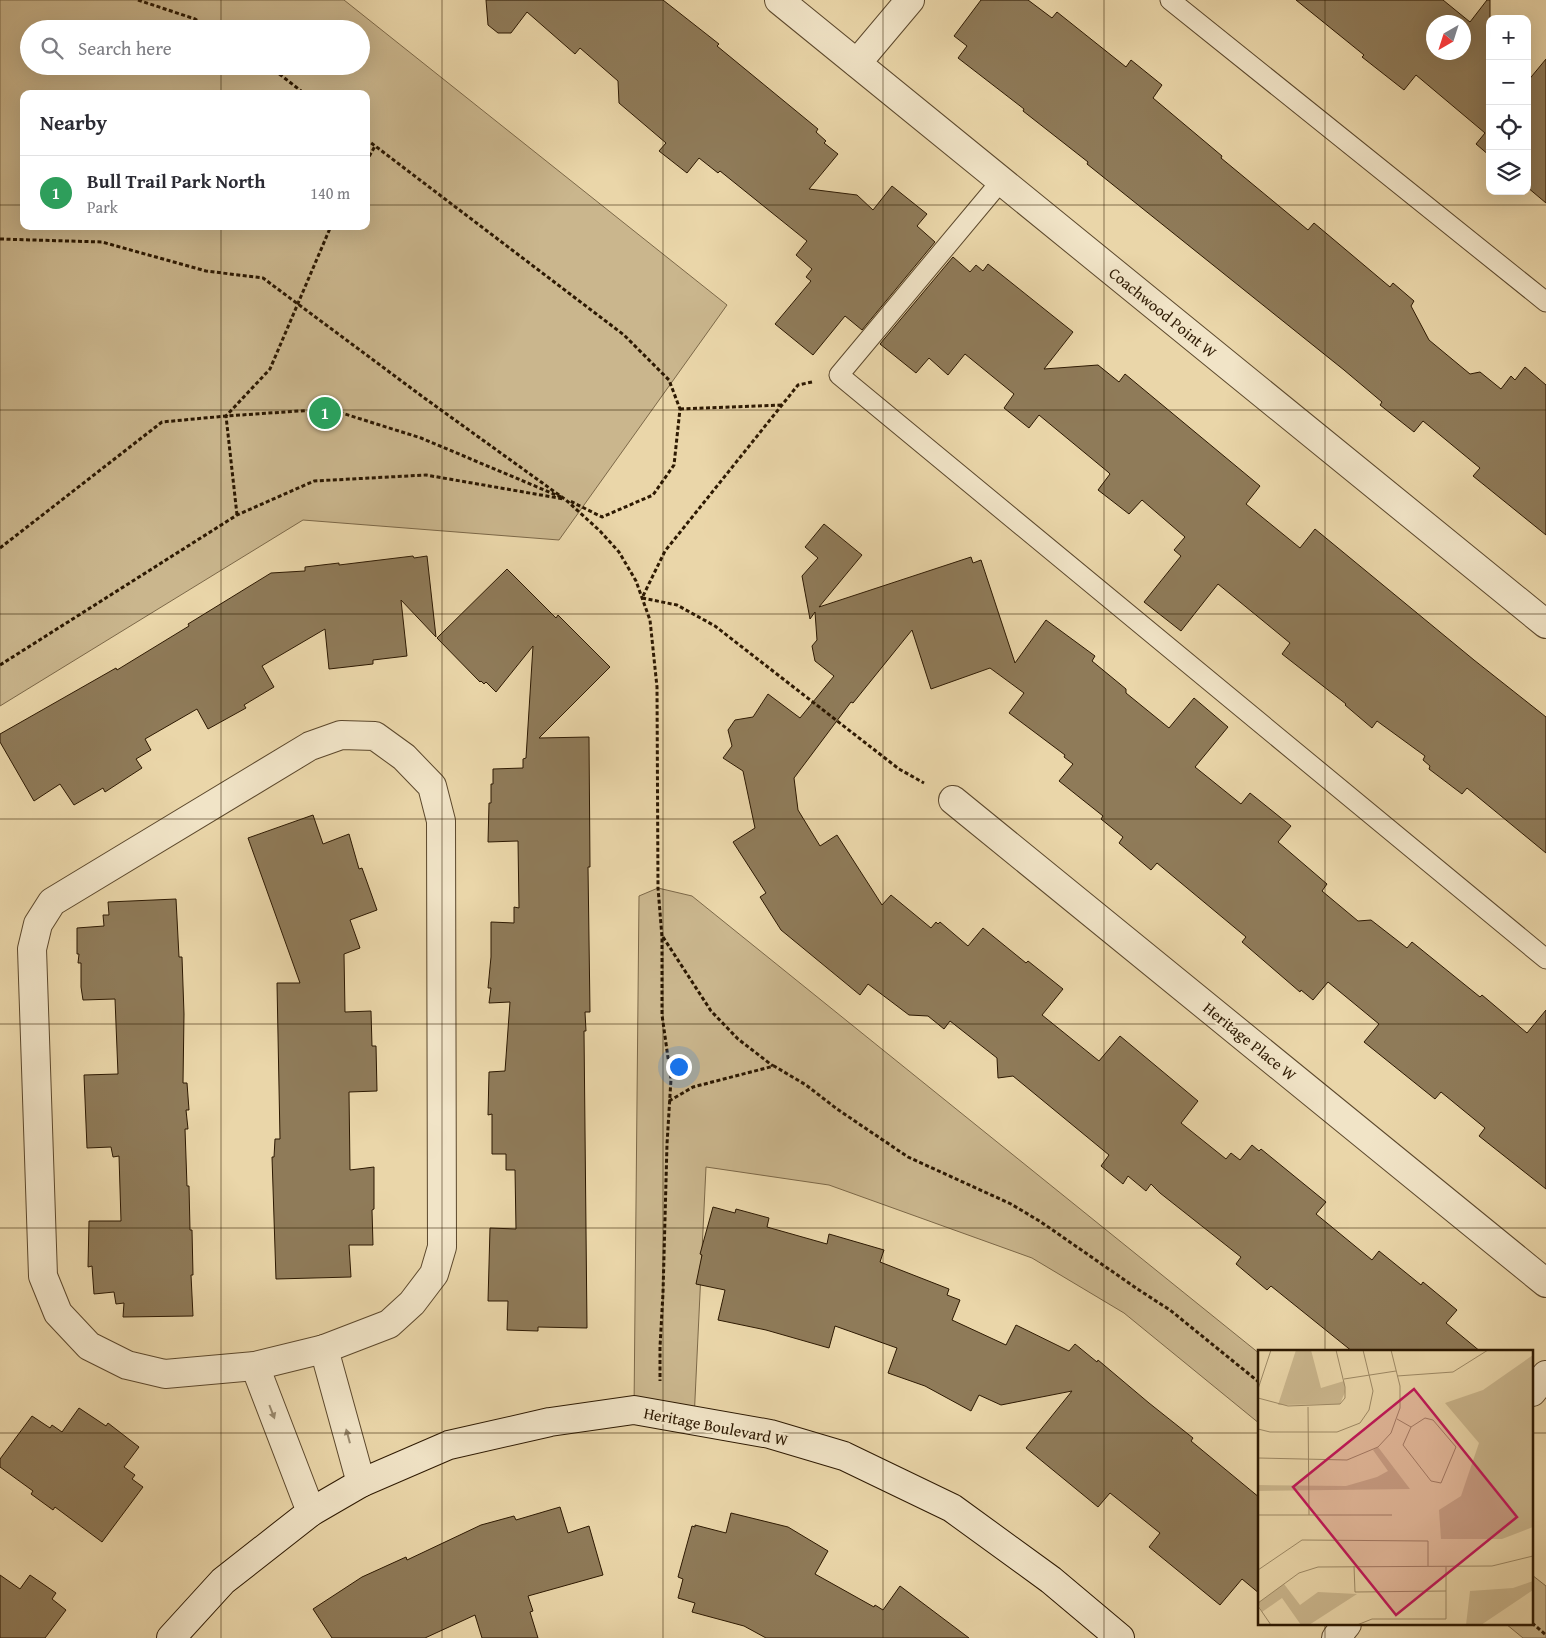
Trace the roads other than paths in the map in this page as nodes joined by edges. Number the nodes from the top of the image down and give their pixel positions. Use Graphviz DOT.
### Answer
graph roads {
  1 [pos="779,0"];
  2 [pos="910,0"];
  3 [pos="1170,0"];
  4 [pos="858,63"];
  5 [pos="1001,181"];
  6 [pos="1546,302"];
  7 [pos="1546,624"];
  8 [pos="953,800"];
  9 [pos="1546,958"];
  10 [pos="1546,1282"];
  11 [pos="324,1350"];
  12 [pos="255,1366"];
  13 [pos="1546,1375"];
  14 [pos="1534,1390"];
  15 [pos="361,1483"];
  16 [pos="311,1512"];
  17 [pos="1345,1626"];
  18 [pos="171,1638"];
  19 [pos="1120,1638"];
  20 [pos="1336,1638"];
  1 -- 4 [label="street, Coachwood Point W"];
  2 -- 4 [label="street"];
  3 -- 6 [label="lane"];
  4 -- 5 [label="street, Coachwood Point W"];
  5 -- 7 [label="street, Coachwood Point W"];
  5 -- 9 [label="lane"];
  8 -- 10 [label="street, Heritage Place W"];
  11 -- 12 [label="street"];
  11 -- 12 [label="street"];
  15 -- 11 [label="street, one-way"];
  12 -- 16 [label="street, one-way"];
  13 -- 14 [label="street"];
  15 -- 16 [label="street, Heritage Boulevard W"];
  15 -- 19 [label="street, Heritage Boulevard W"];
  16 -- 18 [label="street, Heritage Boulevard W"];
  17 -- 20 [label="street"];
}
